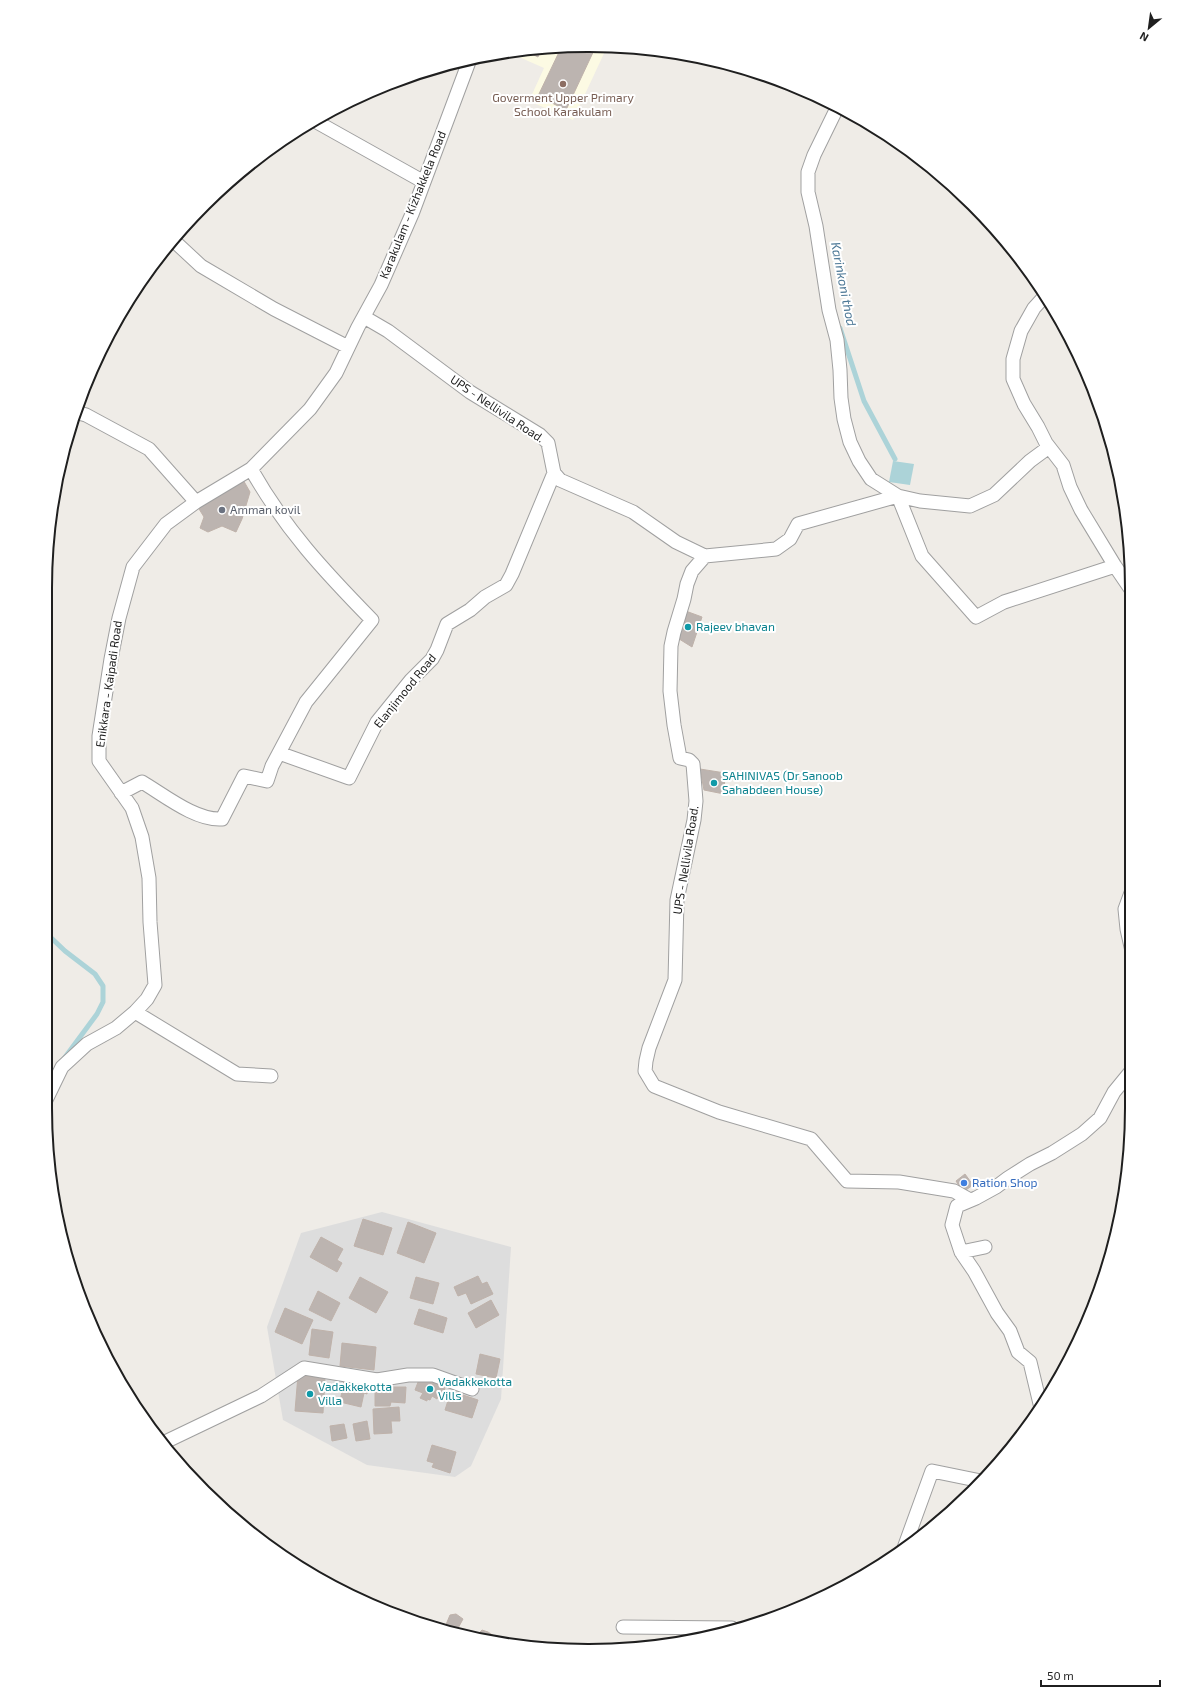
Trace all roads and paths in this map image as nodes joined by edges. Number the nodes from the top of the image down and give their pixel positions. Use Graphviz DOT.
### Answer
graph roads {
  1 [pos="467,66"];
  2 [pos="834,112"];
  3 [pos="320,124"];
  4 [pos="424,182"];
  5 [pos="178,244"];
  6 [pos="1041,300"];
  7 [pos="364,317"];
  8 [pos="348,347"];
  9 [pos="81,414"];
  10 [pos="1049,447"];
  11 [pos="251,469"];
  12 [pos="554,473"];
  13 [pos="898,496"];
  14 [pos="196,502"];
  15 [pos="705,556"];
  16 [pos="1114,566"];
  17 [pos="133,567"];
  18 [pos="1125,581"];
  19 [pos="280,753"];
  20 [pos="121,792"];
  21 [pos="135,1012"];
  22 [pos="271,1076"];
  23 [pos="1125,1086"];
  24 [pos="52,1088"];
  25 [pos="970,1200"];
  26 [pos="985,1246"];
  27 [pos="961,1252"];
  28 [pos="472,1389"];
  29 [pos="1039,1399"];
  30 [pos="168,1440"];
  31 [pos="975,1480"];
  32 [pos="907,1539"];
  33 [pos="623,1627"];
  34 [pos="719,1628"];
  1 -- 4 [label="street, Karakulam - Kizhakkela Road"];
  2 -- 13 [label="street"];
  3 -- 4 [label="street"];
  4 -- 7 [label="street, Karakulam - Kizhakkela Road"];
  5 -- 8 [label="street"];
  6 -- 10 [label="street"];
  7 -- 8 [label="street, Karakulam - Kizhakkela Road"];
  7 -- 12 [label="street, UPS - Nellivila Road."];
  8 -- 11 [label="street, Karakulam - Kizhakkela Road"];
  9 -- 14 [label="street"];
  10 -- 13 [label="street"];
  10 -- 16 [label="street"];
  11 -- 14 [label="street, Karakulam - Kizhakkela Road"];
  11 -- 19 [label="street"];
  12 -- 15 [label="street"];
  12 -- 19 [label="street, Elanjimood Road"];
  13 -- 15 [label="street"];
  13 -- 16 [label="street"];
  14 -- 17 [label="street, Karakulam - Kizhakkela Road"];
  15 -- 25 [label="street, UPS - Nellivila Road."];
  16 -- 18 [label="street"];
  17 -- 20 [label="street, Enikkara - Kaipadi Road"];
  19 -- 20 [label="street"];
  20 -- 21 [label="street, Enikkara - Kaipadi Road"];
  21 -- 22 [label="street"];
  21 -- 24 [label="street, Enikkara - Kaipadi Road"];
  23 -- 25 [label="street"];
  25 -- 27 [label="street"];
  26 -- 27 [label="street"];
  27 -- 29 [label="street"];
  28 -- 30 [label="street"];
  31 -- 32 [label="street"];
  33 -- 34 [label="street"];
}
